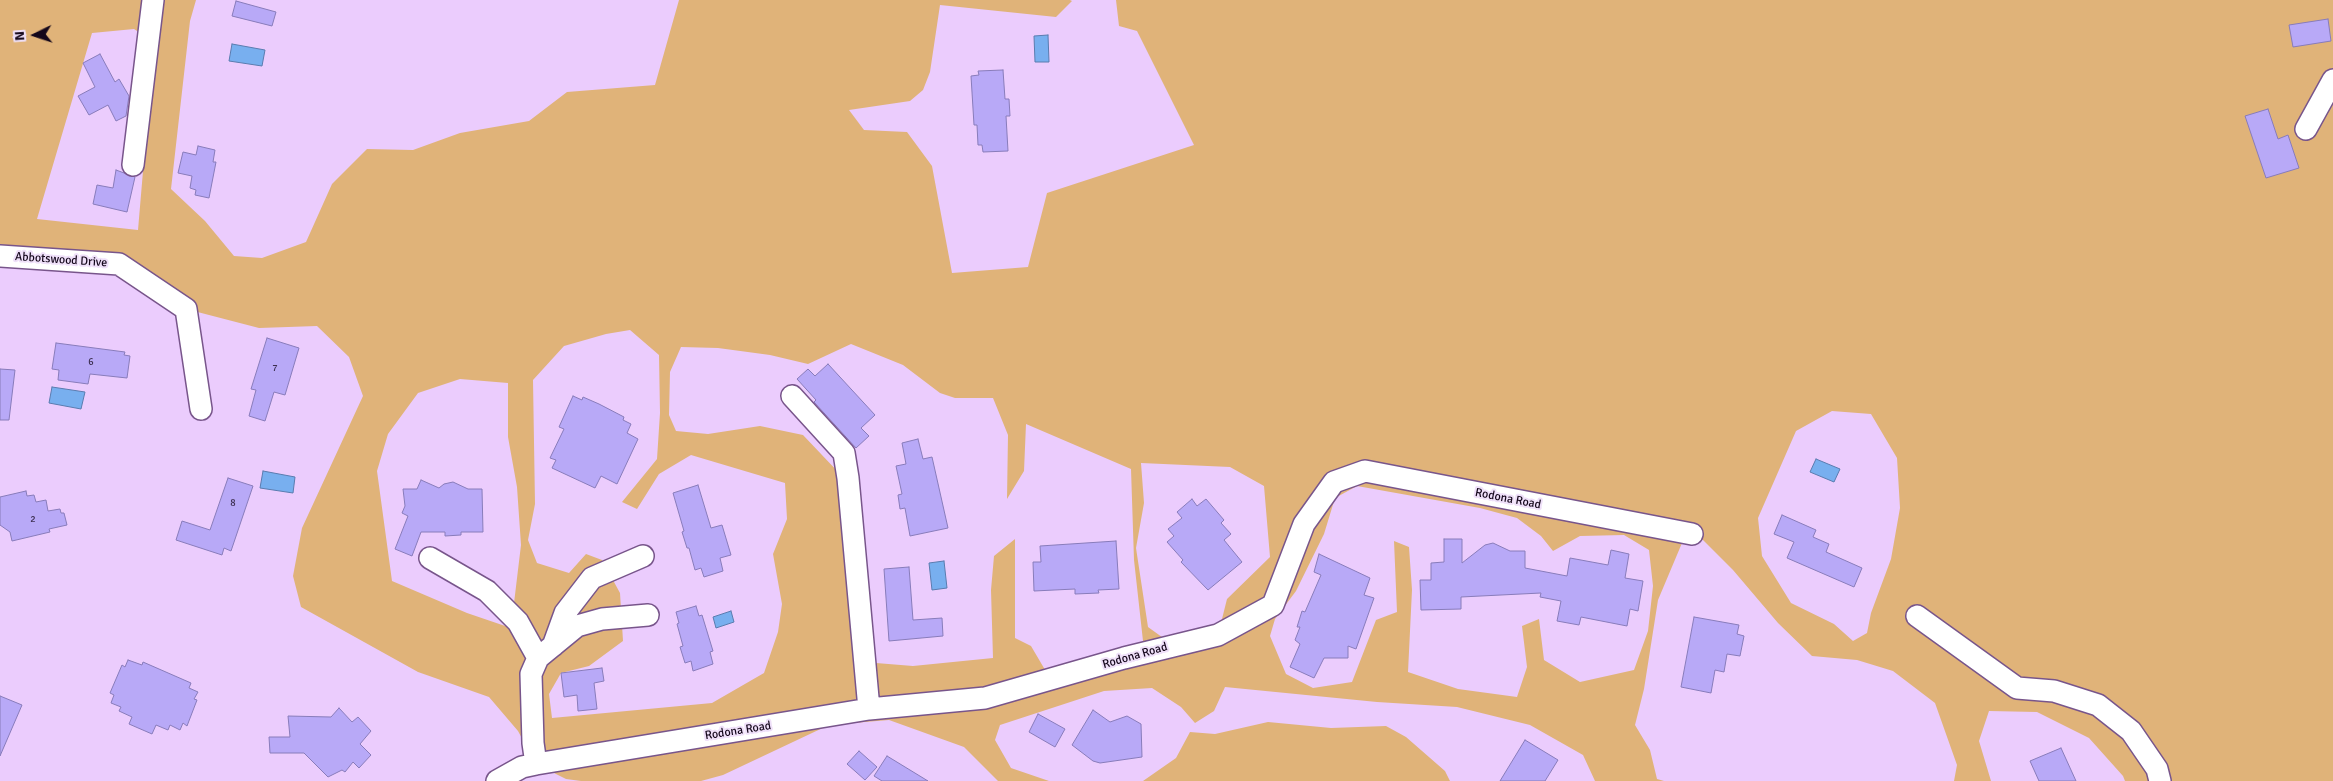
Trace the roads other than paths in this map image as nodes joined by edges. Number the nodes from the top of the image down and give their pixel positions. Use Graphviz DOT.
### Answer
graph roads {
  1 [pos="153,0"];
  2 [pos="2333,80"];
  3 [pos="2306,129"];
  4 [pos="133,165"];
  5 [pos="0,256"];
  6 [pos="792,396"];
  7 [pos="201,409"];
  8 [pos="1692,534"];
  9 [pos="643,556"];
  10 [pos="430,558"];
  11 [pos="648,615"];
  12 [pos="1917,616"];
  13 [pos="545,652"];
  14 [pos="868,709"];
  15 [pos="536,764"];
  16 [pos="497,781"];
  17 [pos="2160,781"];
  1 -- 4 [label="street"];
  2 -- 3 [label="street"];
  5 -- 7 [label="street, Abbotswood Drive"];
  6 -- 14 [label="street"];
  8 -- 14 [label="street, Rodona Road"];
  9 -- 13 [label="street"];
  10 -- 13 [label="street"];
  11 -- 13 [label="street"];
  12 -- 17 [label="street"];
  13 -- 15 [label="street"];
  14 -- 15 [label="street, Rodona Road"];
  15 -- 16 [label="street, Rodona Road"];
}
